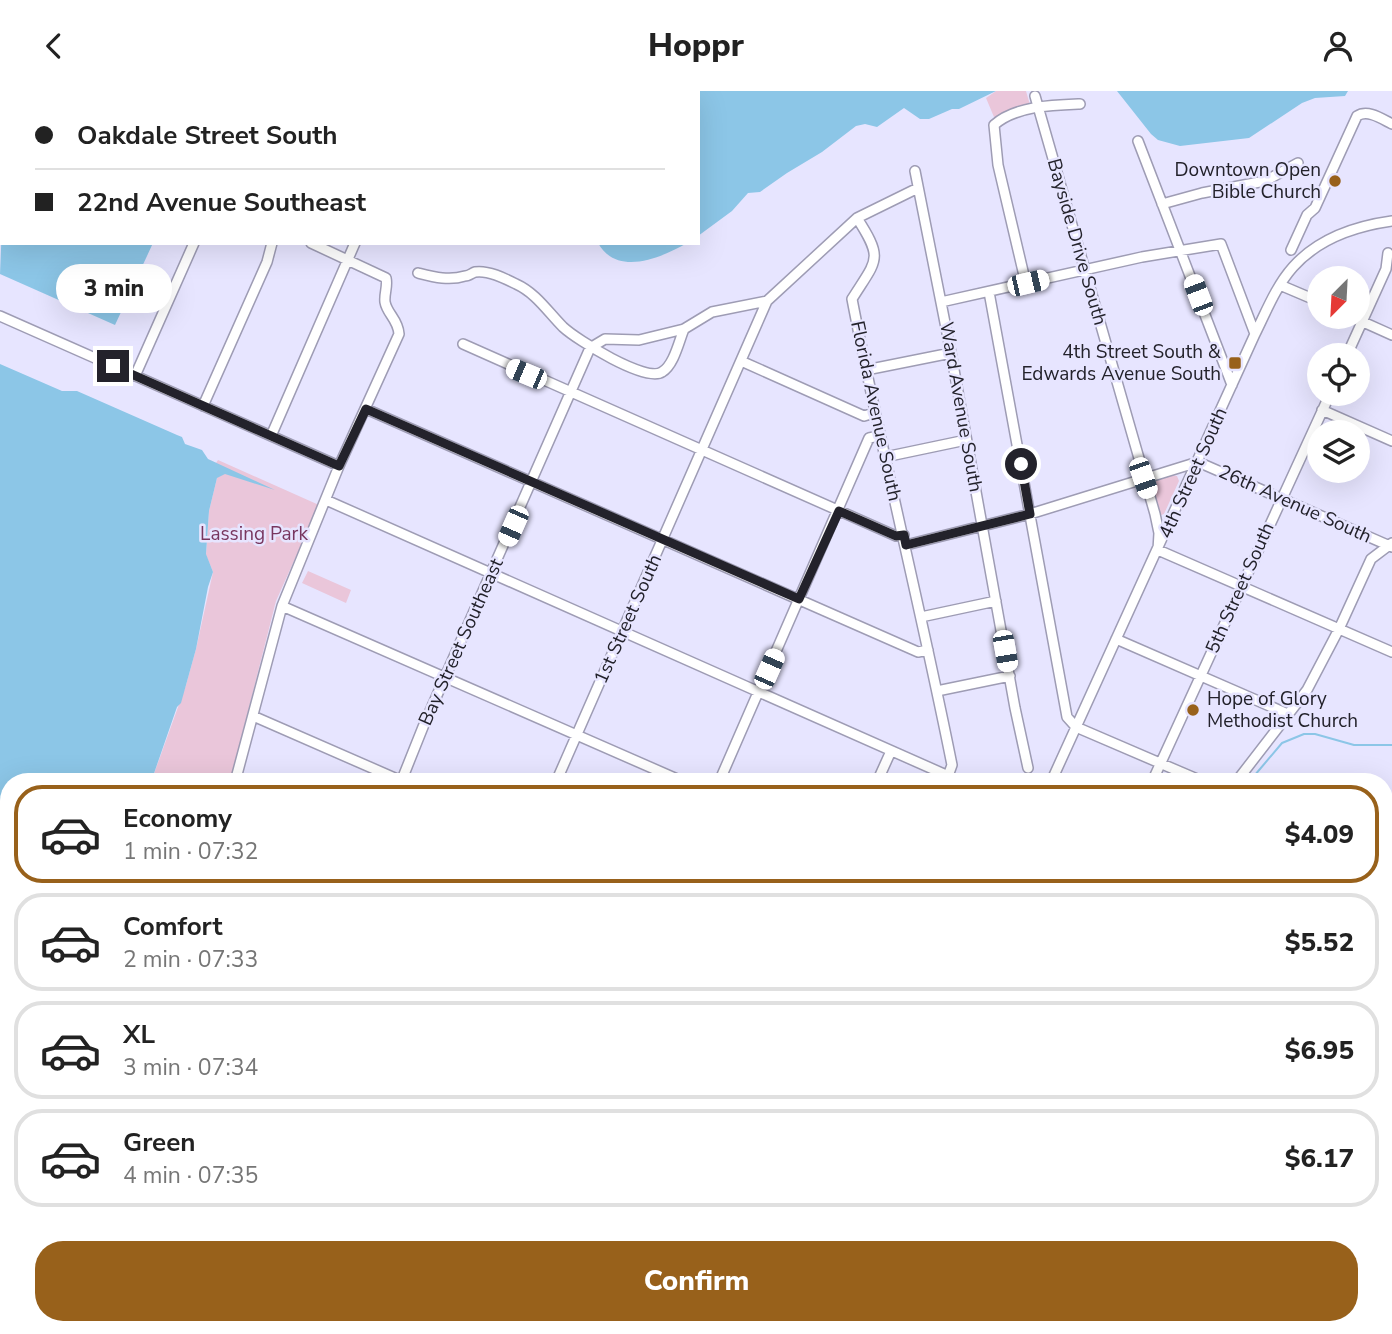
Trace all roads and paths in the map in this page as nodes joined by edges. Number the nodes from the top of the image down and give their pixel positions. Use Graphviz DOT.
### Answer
graph roads {
  1 [pos="1035,96"];
  2 [pos="1080,104"];
  3 [pos="1039,107"];
  4 [pos="1392,124"];
  5 [pos="1138,141"];
  6 [pos="1298,163"];
  7 [pos="915,171"];
  8 [pos="918,188"];
  9 [pos="1162,204"];
  10 [pos="857,218"];
  11 [pos="1392,221"];
  12 [pos="193,245"];
  13 [pos="271,245"];
  14 [pos="315,245"];
  15 [pos="354,245"];
  16 [pos="1181,250"];
  17 [pos="1292,250"];
  18 [pos="1388,253"];
  19 [pos="348,260"];
  20 [pos="1084,270"];
  21 [pos="418,273"];
  22 [pos="1026,284"];
  23 [pos="1280,285"];
  24 [pos="989,292"];
  25 [pos="1307,296"];
  26 [pos="767,301"];
  27 [pos="941,302"];
  28 [pos="1370,304"];
  29 [pos="0,316"];
  30 [pos="1370,324"];
  31 [pos="684,329"];
  32 [pos="1255,334"];
  33 [pos="1392,334"];
  34 [pos="463,344"];
  35 [pos="590,348"];
  36 [pos="951,353"];
  37 [pos="741,361"];
  38 [pos="866,370"];
  39 [pos="135,376"];
  40 [pos="1232,385"];
  41 [pos="571,393"];
  42 [pos="203,406"];
  43 [pos="1324,406"];
  44 [pos="366,409"];
  45 [pos="1322,410"];
  46 [pos="874,413"];
  47 [pos="271,436"];
  48 [pos="880,436"];
  49 [pos="966,440"];
  50 [pos="1392,441"];
  51 [pos="703,451"];
  52 [pos="885,457"];
  53 [pos="1198,462"];
  54 [pos="339,466"];
  55 [pos="1143,478"];
  56 [pos="532,482"];
  57 [pos="1281,499"];
  58 [pos="326,500"];
  59 [pos="839,511"];
  60 [pos="1030,514"];
  61 [pos="983,526"];
  62 [pos="664,539"];
  63 [pos="905,540"];
  64 [pos="1391,545"];
  65 [pos="1158,550"];
  66 [pos="492,573"];
  67 [pos="1242,586"];
  68 [pos="799,599"];
  69 [pos="996,601"];
  70 [pos="282,606"];
  71 [pos="921,617"];
  72 [pos="1339,629"];
  73 [pos="621,631"];
  74 [pos="1116,639"];
  75 [pos="928,650"];
  76 [pos="1392,652"];
  77 [pos="1201,675"];
  78 [pos="1010,676"];
  79 [pos="446,677"];
  80 [pos="758,691"];
  81 [pos="937,691"];
  82 [pos="1288,715"];
  83 [pos="253,716"];
  84 [pos="1076,727"];
  85 [pos="576,735"];
  86 [pos="891,751"];
  87 [pos="1161,764"];
  88 [pos="1028,768"];
  89 [pos="238,773"];
  90 [pos="382,773"];
  91 [pos="405,773"];
  92 [pos="560,773"];
  93 [pos="663,773"];
  94 [pos="723,773"];
  95 [pos="881,773"];
  96 [pos="941,773"];
  97 [pos="949,773"];
  98 [pos="1055,773"];
  99 [pos="1156,773"];
  100 [pos="1182,773"];
  101 [pos="1243,773"];
  1 -- 3 [label="street, Bayside Drive South"];
  2 -- 3 [label="street"];
  3 -- 20 [label="street, Bayside Drive South"];
  3 -- 22 [label="street"];
  4 -- 17 [label="street"];
  5 -- 9 [label="street"];
  6 -- 9 [label="street"];
  7 -- 8 [label="street, Ward Avenue South"];
  8 -- 10 [label="street"];
  8 -- 27 [label="street, Ward Avenue South"];
  9 -- 16 [label="street"];
  10 -- 26 [label="street"];
  10 -- 38 [label="street, Florida Avenue South"];
  11 -- 23 [label="street, 4th Street South"];
  12 -- 39 [label="street"];
  13 -- 42 [label="street"];
  14 -- 19 [label="street"];
  15 -- 19 [label="street"];
  16 -- 20 [label="street"];
  16 -- 32 [label="street"];
  16 -- 40 [label="street"];
  18 -- 28 [label="street"];
  19 -- 44 [label="street"];
  19 -- 47 [label="street"];
  20 -- 22 [label="street"];
  20 -- 55 [label="street, Bayside Drive South"];
  21 -- 35 [label="street"];
  22 -- 24 [label="street"];
  23 -- 25 [label="street"];
  23 -- 32 [label="street, 4th Street South"];
  24 -- 27 [label="street"];
  24 -- 60 [label="street"];
  26 -- 31 [label="street"];
  26 -- 37 [label="street, 1st Street South"];
  27 -- 36 [label="street, Ward Avenue South"];
  29 -- 39 [label="street"];
  30 -- 33 [label="street"];
  31 -- 35 [label="street"];
  31 -- 35 [label="street"];
  32 -- 40 [label="street, 4th Street South"];
  34 -- 41 [label="street"];
  35 -- 41 [label="street, Bay Street Southeast"];
  36 -- 38 [label="street"];
  36 -- 49 [label="street, Ward Avenue South"];
  37 -- 46 [label="street"];
  37 -- 51 [label="street, 1st Street South"];
  38 -- 46 [label="street, Florida Avenue South"];
  39 -- 42 [label="street"];
  40 -- 53 [label="street, 4th Street South"];
  41 -- 51 [label="street"];
  41 -- 56 [label="street, Bay Street Southeast"];
  42 -- 47 [label="street"];
  43 -- 45 [label="street, 5th Street South"];
  44 -- 54 [label="street"];
  44 -- 56 [label="street"];
  45 -- 50 [label="street"];
  45 -- 57 [label="street, 5th Street South"];
  46 -- 48 [label="street, Florida Avenue South"];
  47 -- 54 [label="street"];
  48 -- 52 [label="street, Florida Avenue South"];
  48 -- 59 [label="street"];
  49 -- 52 [label="street"];
  49 -- 61 [label="street, Ward Avenue South"];
  51 -- 59 [label="street"];
  51 -- 62 [label="street, 1st Street South"];
  52 -- 63 [label="street, Florida Avenue South"];
  53 -- 55 [label="street"];
  53 -- 57 [label="street, 26th Avenue South"];
  53 -- 65 [label="street, 4th Street South"];
  54 -- 58 [label="street"];
  55 -- 60 [label="street"];
  55 -- 65 [label="street, Bayside Drive South"];
  56 -- 62 [label="street"];
  56 -- 66 [label="street, Bay Street Southeast"];
  57 -- 64 [label="street, 26th Avenue South"];
  57 -- 67 [label="street, 5th Street South"];
  58 -- 66 [label="street"];
  58 -- 70 [label="street"];
  59 -- 63 [label="street"];
  59 -- 68 [label="street"];
  60 -- 61 [label="street"];
  60 -- 84 [label="street"];
  61 -- 63 [label="street"];
  61 -- 69 [label="street, Ward Avenue South"];
  62 -- 68 [label="street"];
  62 -- 73 [label="street, 1st Street South"];
  63 -- 71 [label="street, Florida Avenue South"];
  64 -- 72 [label="street"];
  65 -- 67 [label="street"];
  65 -- 74 [label="street, 4th Street South"];
  66 -- 73 [label="street"];
  66 -- 79 [label="street, Bay Street Southeast"];
  67 -- 72 [label="street"];
  67 -- 77 [label="street, 5th Street South"];
  68 -- 75 [label="street"];
  68 -- 80 [label="street"];
  69 -- 71 [label="street"];
  69 -- 78 [label="street, Ward Avenue South"];
  70 -- 79 [label="street"];
  70 -- 83 [label="street"];
  71 -- 75 [label="street, Florida Avenue South"];
  72 -- 76 [label="street"];
  72 -- 82 [label="street"];
  73 -- 80 [label="street"];
  73 -- 85 [label="street, 1st Street South"];
  74 -- 77 [label="street"];
  74 -- 84 [label="street, 4th Street South"];
  75 -- 81 [label="street, Florida Avenue South"];
  77 -- 82 [label="street"];
  77 -- 87 [label="street, 5th Street South"];
  78 -- 81 [label="street"];
  78 -- 88 [label="street, Ward Avenue South"];
  79 -- 85 [label="street"];
  79 -- 91 [label="street, Bay Street Southeast"];
  80 -- 86 [label="street"];
  80 -- 94 [label="street"];
  81 -- 97 [label="street, Florida Avenue South"];
  82 -- 101 [label="street"];
  83 -- 89 [label="street"];
  83 -- 90 [label="street"];
  84 -- 87 [label="street"];
  84 -- 98 [label="street, 4th Street South"];
  85 -- 92 [label="street, 1st Street South"];
  85 -- 93 [label="street"];
  86 -- 95 [label="street"];
  86 -- 96 [label="street"];
  87 -- 99 [label="street, 5th Street South"];
  87 -- 100 [label="street"];
}
